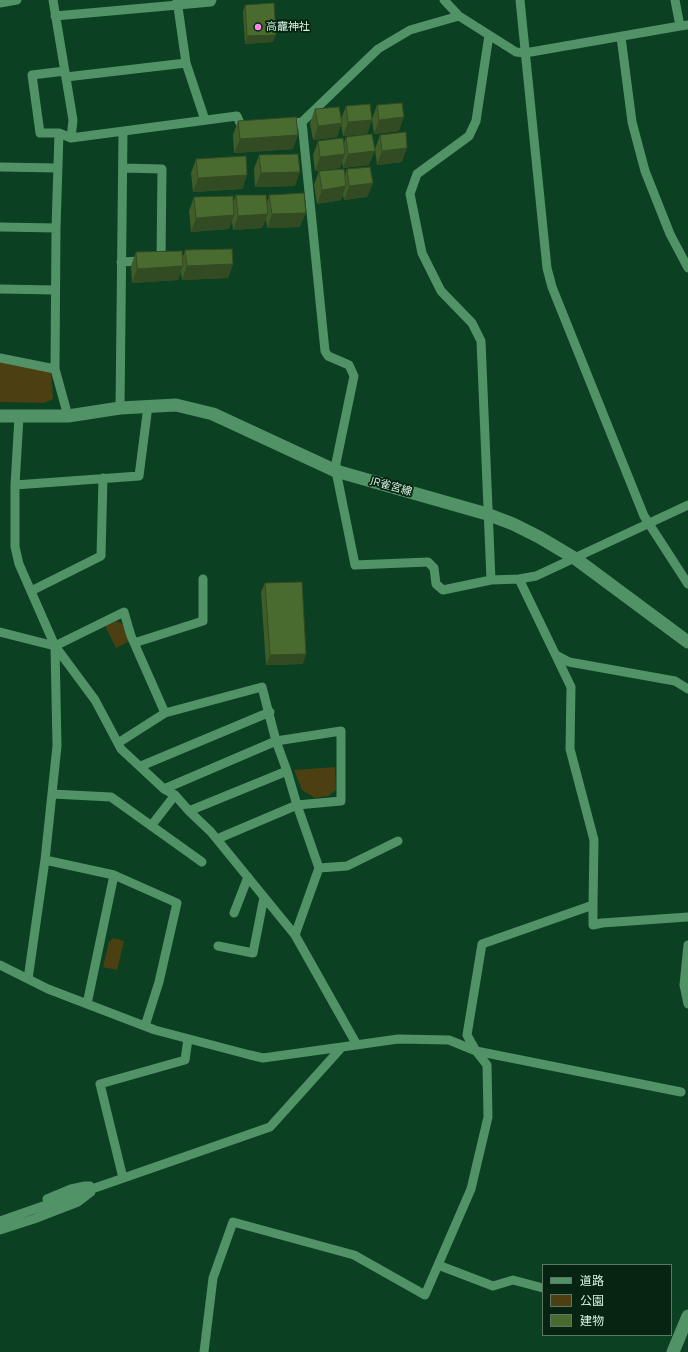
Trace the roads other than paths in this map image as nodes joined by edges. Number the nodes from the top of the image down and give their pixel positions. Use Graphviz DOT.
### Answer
graph roads {
  1 [pos="17,0"];
  2 [pos="53,0"];
  3 [pos="212,0"];
  4 [pos="444,0"];
  5 [pos="520,0"];
  6 [pos="675,0"];
  7 [pos="0,3"];
  8 [pos="177,3"];
  9 [pos="56,16"];
  10 [pos="459,16"];
  11 [pos="684,26"];
  12 [pos="489,36"];
  13 [pos="621,36"];
  14 [pos="526,53"];
  15 [pos="186,62"];
  16 [pos="65,74"];
  17 [pos="205,120"];
  18 [pos="302,122"];
  19 [pos="288,124"];
  20 [pos="253,127"];
  21 [pos="123,132"];
  22 [pos="59,133"];
  23 [pos="71,138"];
  24 [pos="0,167"];
  25 [pos="58,168"];
  26 [pos="123,168"];
  27 [pos="0,227"];
  28 [pos="56,228"];
  29 [pos="121,262"];
  30 [pos="688,268"];
  31 [pos="0,289"];
  32 [pos="55,290"];
  33 [pos="0,358"];
  34 [pos="55,369"];
  35 [pos="148,406"];
  36 [pos="120,408"];
  37 [pos="0,416"];
  38 [pos="68,416"];
  39 [pos="19,417"];
  40 [pos="336,471"];
  41 [pos="103,478"];
  42 [pos="15,485"];
  43 [pos="688,505"];
  44 [pos="488,514"];
  45 [pos="648,524"];
  46 [pos="576,559"];
  47 [pos="203,579"];
  48 [pos="519,579"];
  49 [pos="491,580"];
  50 [pos="688,584"];
  51 [pos="31,591"];
  52 [pos="0,632"];
  53 [pos="688,642"];
  54 [pos="134,643"];
  55 [pos="55,646"];
  56 [pos="556,655"];
  57 [pos="688,689"];
  58 [pos="270,712"];
  59 [pos="165,713"];
  60 [pos="276,741"];
  61 [pos="118,743"];
  62 [pos="141,766"];
  63 [pos="287,771"];
  64 [pos="164,789"];
  65 [pos="52,794"];
  66 [pos="175,795"];
  67 [pos="296,805"];
  68 [pos="189,811"];
  69 [pos="151,826"];
  70 [pos="217,839"];
  71 [pos="398,841"];
  72 [pos="45,860"];
  73 [pos="202,862"];
  74 [pos="319,868"];
  75 [pos="114,875"];
  76 [pos="248,877"];
  77 [pos="264,897"];
  78 [pos="593,905"];
  79 [pos="234,913"];
  80 [pos="688,917"];
  81 [pos="295,935"];
  82 [pos="688,945"];
  83 [pos="218,946"];
  84 [pos="0,965"];
  85 [pos="28,979"];
  86 [pos="87,1004"];
  87 [pos="688,1004"];
  88 [pos="144,1026"];
  89 [pos="188,1038"];
  90 [pos="357,1045"];
  91 [pos="342,1047"];
  92 [pos="476,1051"];
  93 [pos="681,1092"];
  94 [pos="123,1178"];
  95 [pos="98,1187"];
  96 [pos="0,1214"];
  97 [pos="0,1221"];
  98 [pos="0,1230"];
  99 [pos="438,1266"];
  100 [pos="542,1288"];
  101 [pos="688,1316"];
  102 [pos="204,1352"];
  103 [pos="673,1352"];
  1 -- 7 [label="street"];
  2 -- 9 [label="street"];
  3 -- 8 [label="street"];
  4 -- 10 [label="street"];
  5 -- 14 [label="street"];
  6 -- 11 [label="street"];
  8 -- 9 [label="street"];
  8 -- 15 [label="street"];
  9 -- 16 [label="street"];
  10 -- 12 [label="street"];
  10 -- 18 [label="street"];
  11 -- 13 [label="street"];
  12 -- 14 [label="street"];
  12 -- 44 [label="street"];
  13 -- 14 [label="street"];
  13 -- 30 [label="street"];
  14 -- 45 [label="street"];
  15 -- 16 [label="street"];
  15 -- 17 [label="street"];
  16 -- 22 [label="street"];
  16 -- 23 [label="street"];
  17 -- 20 [label="street"];
  17 -- 21 [label="street"];
  18 -- 19 [label="street"];
  18 -- 40 [label="street"];
  21 -- 23 [label="street"];
  21 -- 26 [label="street"];
  22 -- 23 [label="street"];
  22 -- 25 [label="street"];
  24 -- 25 [label="street"];
  25 -- 28 [label="street"];
  26 -- 29 [label="street"];
  26 -- 29 [label="street"];
  27 -- 28 [label="street"];
  28 -- 32 [label="street"];
  29 -- 36 [label="street"];
  31 -- 32 [label="street"];
  32 -- 34 [label="street"];
  33 -- 34 [label="street"];
  34 -- 38 [label="street"];
  35 -- 36 [label="street, JR雀宮線"];
  35 -- 40 [label="street, JR雀宮線"];
  35 -- 41 [label="street"];
  36 -- 38 [label="street, JR雀宮線"];
  37 -- 39 [label="street, JR雀宮線"];
  38 -- 39 [label="street, JR雀宮線"];
  39 -- 42 [label="street"];
  40 -- 44 [label="street, JR雀宮線"];
  40 -- 49 [label="street"];
  41 -- 42 [label="street"];
  41 -- 51 [label="street"];
  42 -- 51 [label="street"];
  43 -- 45 [label="street"];
  44 -- 46 [label="street, JR雀宮線"];
  44 -- 49 [label="street"];
  45 -- 46 [label="street"];
  45 -- 50 [label="street"];
  46 -- 48 [label="street"];
  46 -- 53 [label="street, JR雀宮線"];
  47 -- 54 [label="street"];
  48 -- 49 [label="street"];
  48 -- 56 [label="street"];
  51 -- 55 [label="street"];
  52 -- 55 [label="street"];
  54 -- 55 [label="street"];
  54 -- 59 [label="street"];
  55 -- 61 [label="street"];
  55 -- 65 [label="street"];
  56 -- 57 [label="street"];
  56 -- 78 [label="street"];
  58 -- 59 [label="street"];
  58 -- 60 [label="street"];
  58 -- 62 [label="street"];
  59 -- 61 [label="street"];
  60 -- 63 [label="street"];
  60 -- 64 [label="street"];
  60 -- 67 [label="street"];
  61 -- 62 [label="street"];
  62 -- 64 [label="street"];
  63 -- 67 [label="street"];
  63 -- 68 [label="street"];
  64 -- 66 [label="street"];
  65 -- 69 [label="street"];
  65 -- 72 [label="street"];
  66 -- 68 [label="street"];
  66 -- 69 [label="street"];
  67 -- 70 [label="street"];
  67 -- 74 [label="street"];
  68 -- 70 [label="street"];
  69 -- 73 [label="street"];
  70 -- 76 [label="street"];
  71 -- 74 [label="street"];
  72 -- 75 [label="street"];
  72 -- 85 [label="street"];
  74 -- 81 [label="street"];
  75 -- 86 [label="street"];
  75 -- 88 [label="street"];
  76 -- 77 [label="street"];
  76 -- 79 [label="street"];
  77 -- 81 [label="street"];
  77 -- 83 [label="street"];
  78 -- 80 [label="street"];
  78 -- 92 [label="street"];
  81 -- 90 [label="street"];
  82 -- 87 [label="street"];
  84 -- 85 [label="street"];
  85 -- 86 [label="street"];
  86 -- 88 [label="street"];
  88 -- 89 [label="street"];
  89 -- 91 [label="street"];
  89 -- 94 [label="street"];
  90 -- 91 [label="street"];
  90 -- 92 [label="street"];
  91 -- 94 [label="street"];
  92 -- 93 [label="street"];
  92 -- 99 [label="street"];
  94 -- 95 [label="street"];
  95 -- 96 [label="street"];
  95 -- 97 [label="street"];
  95 -- 98 [label="street"];
  99 -- 100 [label="street"];
  99 -- 102 [label="street"];
  101 -- 103 [label="street"];
}
